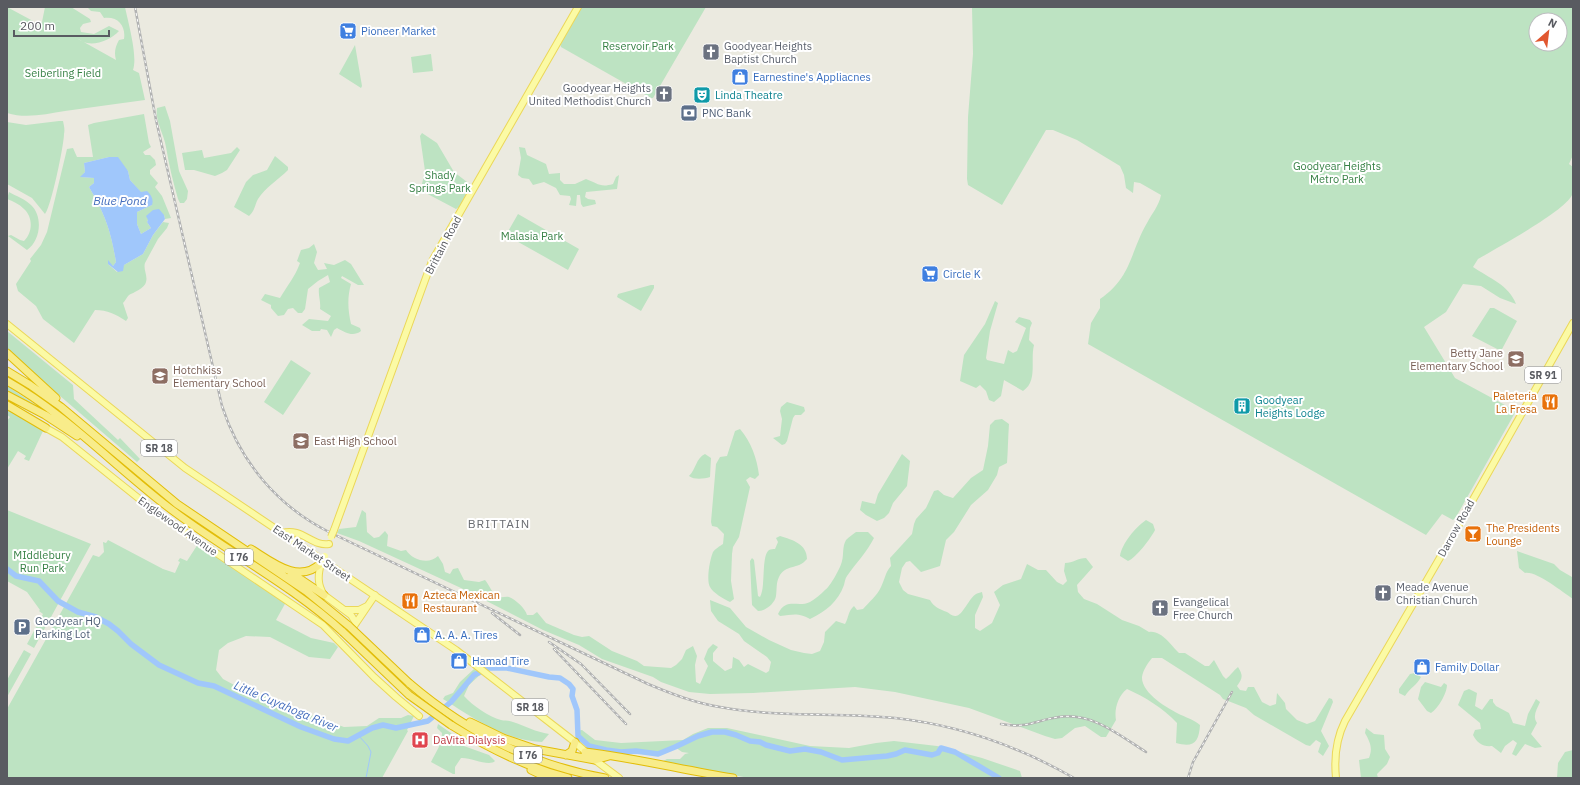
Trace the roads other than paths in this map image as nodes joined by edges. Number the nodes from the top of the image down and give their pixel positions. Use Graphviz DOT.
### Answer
graph roads {
  1 [pos="578,7"];
  2 [pos="7,324"];
  3 [pos="1573,324"];
  4 [pos="7,353"];
  5 [pos="7,371"];
  6 [pos="7,381"];
  7 [pos="7,394"];
  8 [pos="7,405"];
  9 [pos="46,428"];
  10 [pos="92,433"];
  11 [pos="103,454"];
  12 [pos="192,514"];
  13 [pos="282,533"];
  14 [pos="329,544"];
  15 [pos="321,563"];
  16 [pos="285,569"];
  17 [pos="324,595"];
  18 [pos="375,595"];
  19 [pos="368,605"];
  20 [pos="344,609"];
  21 [pos="356,623"];
  22 [pos="343,644"];
  23 [pos="420,716"];
  24 [pos="456,717"];
  25 [pos="574,742"];
  26 [pos="585,752"];
  27 [pos="566,755"];
  28 [pos="508,756"];
  29 [pos="609,756"];
  30 [pos="595,760"];
  31 [pos="548,778"];
  32 [pos="568,778"];
  33 [pos="605,778"];
  34 [pos="619,778"];
  35 [pos="733,778"];
  36 [pos="1336,778"];
  1 -- 14 [label="main road, Brittain Road, bridge"];
  2 -- 13 [label="main road, East Market Street / SR 18"];
  3 -- 36 [label="main road, Darrow Road / SR 91"];
  4 -- 10 [label="highway"];
  5 -- 10 [label="highway, I 76"];
  6 -- 11 [label="highway, I 76"];
  7 -- 11 [label="highway"];
  8 -- 9 [label="highway"];
  9 -- 22 [label="main road, Englewood Avenue"];
  10 -- 12 [label="highway, I 76"];
  11 -- 28 [label="highway, I 76, bridge"];
  12 -- 16 [label="highway"];
  12 -- 24 [label="highway, I 76, bridge"];
  13 -- 14 [label="main road"];
  13 -- 18 [label="main road, East Market Street / SR 18"];
  14 -- 15 [label="main road, Brittain Road, bridge"];
  15 -- 16 [label="highway"];
  15 -- 17 [label="main road, Brittain Road"];
  16 -- 17 [label="highway"];
  17 -- 20 [label="main road"];
  18 -- 19 [label="main road"];
  18 -- 25 [label="main road, East Market Street / SR 18"];
  19 -- 20 [label="main road"];
  19 -- 21 [label="main road"];
  20 -- 21 [label="main road"];
  21 -- 22 [label="main road"];
  22 -- 23 [label="main road, Englewood Avenue"];
  24 -- 27 [label="highway"];
  24 -- 33 [label="highway, I 76"];
  25 -- 26 [label="main road, East Market Street / SR 18"];
  25 -- 27 [label="highway"];
  26 -- 29 [label="highway"];
  26 -- 30 [label="main road, East Market Street / SR 18"];
  27 -- 30 [label="highway"];
  28 -- 31 [label="highway"];
  28 -- 32 [label="highway, I 76"];
  29 -- 30 [label="highway"];
  29 -- 35 [label="highway"];
  30 -- 34 [label="main road, East Market Street / SR 18"];
}
